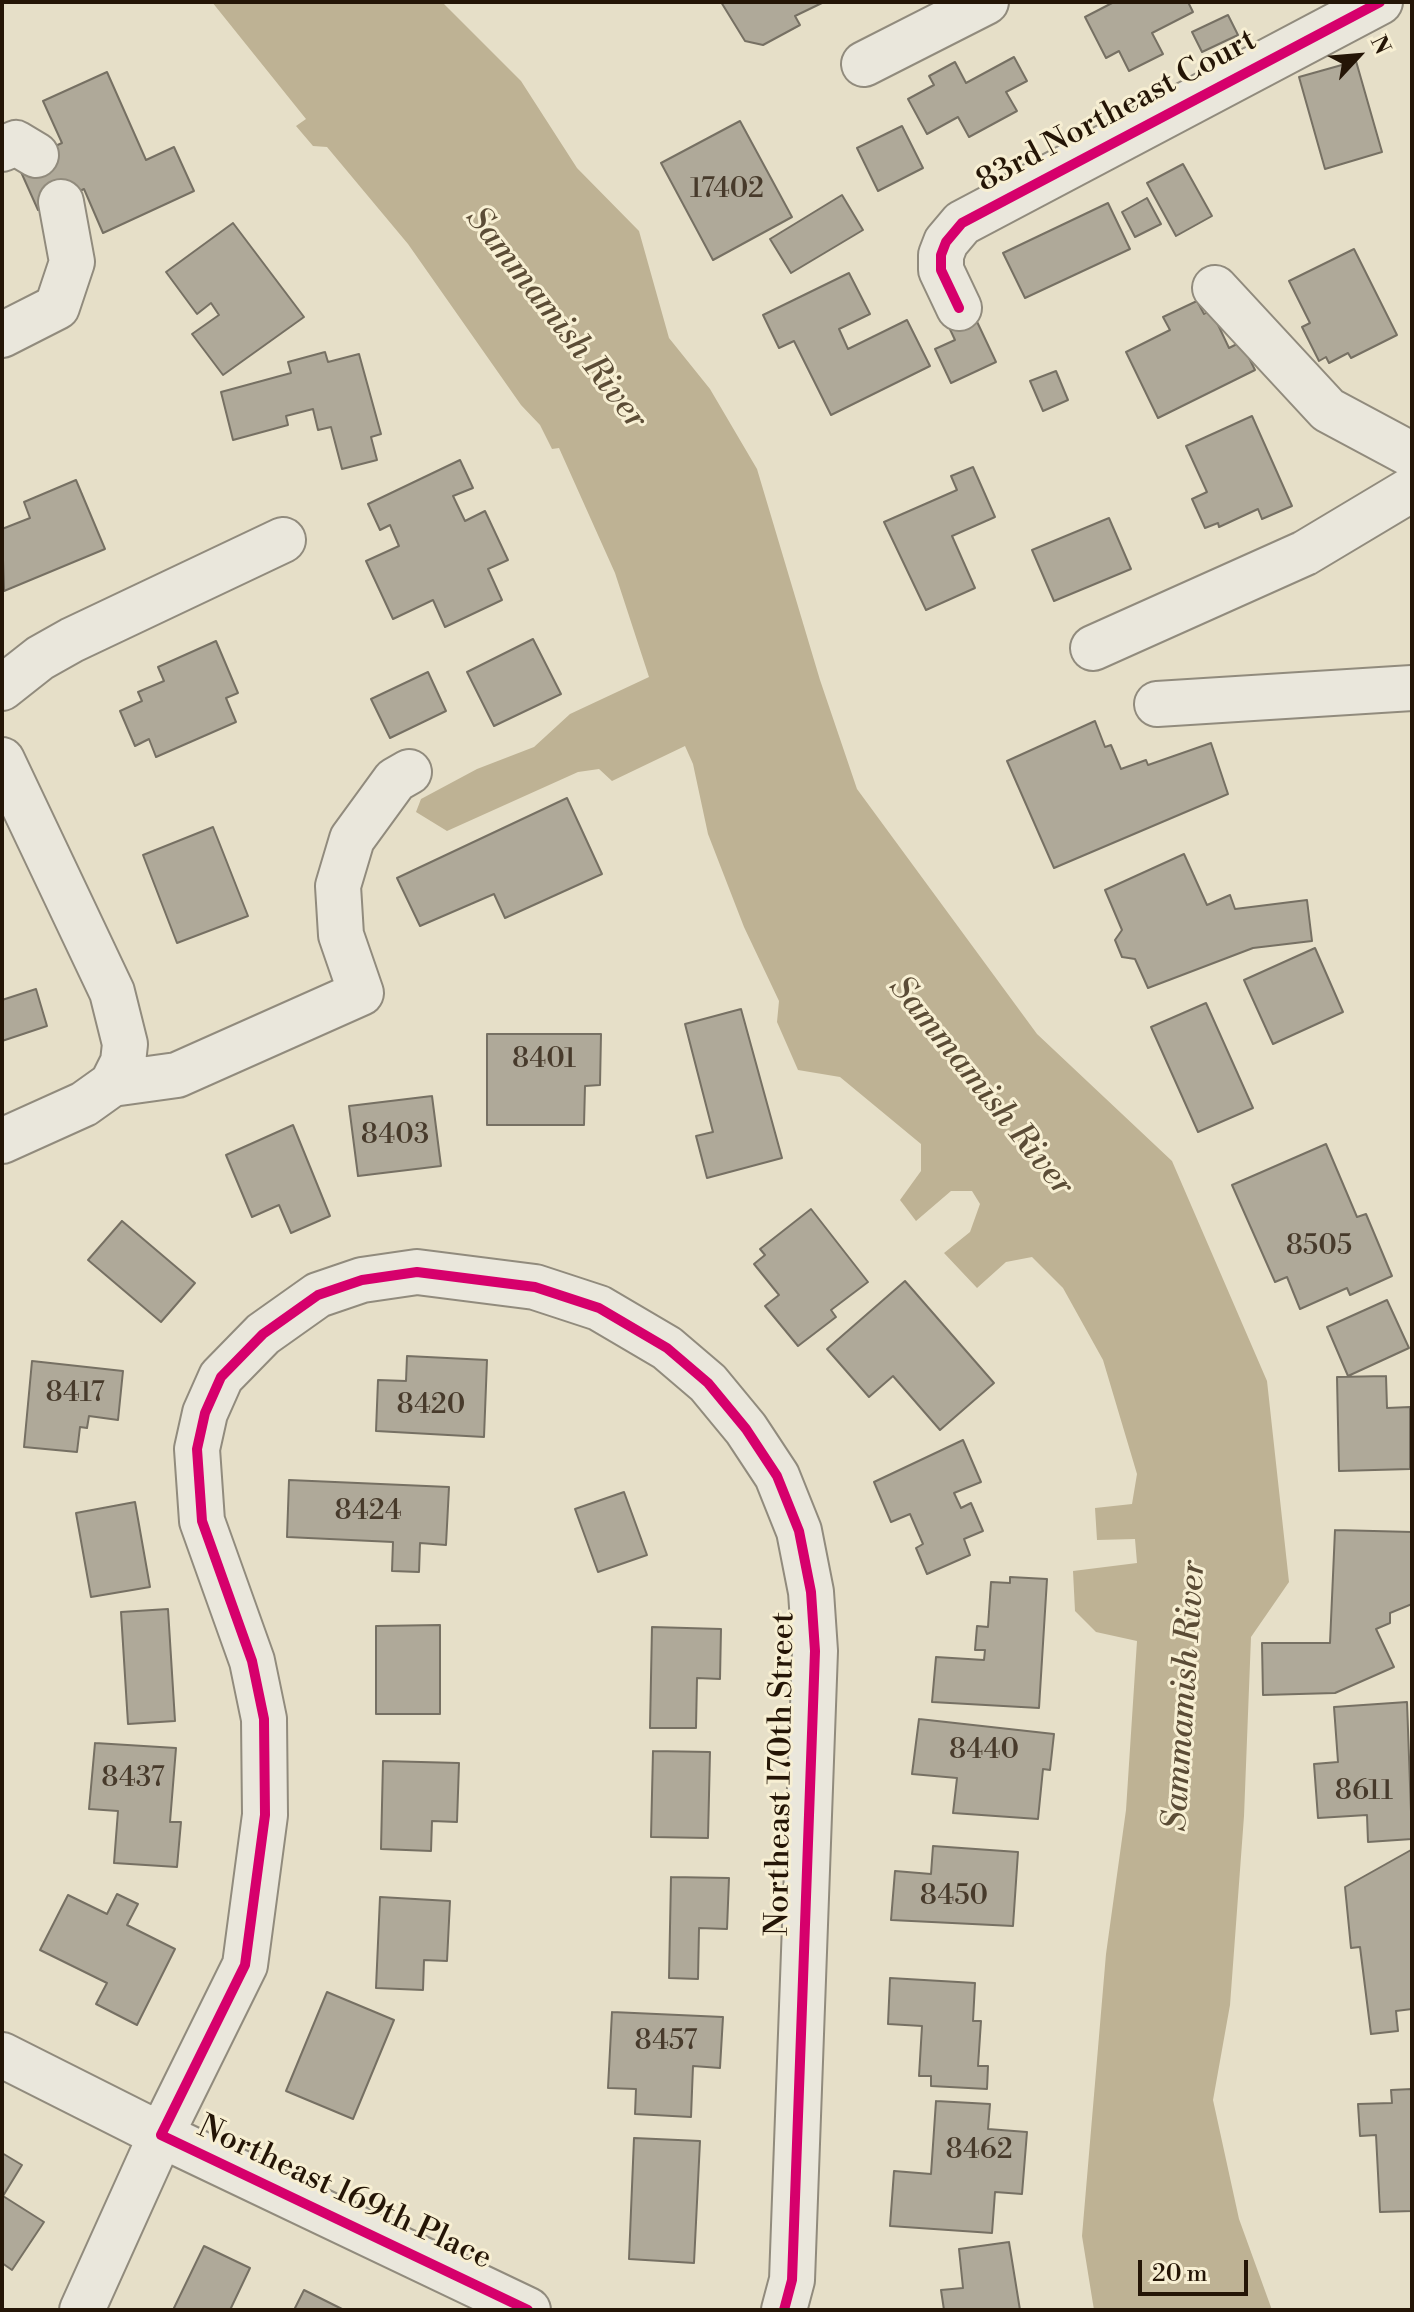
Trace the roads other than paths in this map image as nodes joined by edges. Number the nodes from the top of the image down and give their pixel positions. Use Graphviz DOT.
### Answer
graph roads {
  1 [pos="986,2"];
  2 [pos="1380,2"];
  3 [pos="864,64"];
  4 [pos="61,202"];
  5 [pos="1215,288"];
  6 [pos="959,308"];
  7 [pos="7,328"];
  8 [pos="1412,455"];
  9 [pos="1412,489"];
  10 [pos="283,540"];
  11 [pos="1093,648"];
  12 [pos="2,688"];
  13 [pos="1412,688"];
  14 [pos="1157,704"];
  15 [pos="2,760"];
  16 [pos="409,772"];
  17 [pos="112,1084"];
  18 [pos="2,1141"];
  19 [pos="221,1377"];
  20 [pos="2,2055"];
  21 [pos="161,2135"];
  22 [pos="82,2310"];
  23 [pos="528,2310"];
  24 [pos="784,2310"];
  1 -- 3 [label="street"];
  2 -- 6 [label="street, 83rd Northeast Court"];
  4 -- 7 [label="street"];
  5 -- 8 [label="street"];
  9 -- 11 [label="street"];
  10 -- 12 [label="street"];
  13 -- 14 [label="street"];
  15 -- 17 [label="street"];
  16 -- 17 [label="street"];
  17 -- 18 [label="street"];
  19 -- 21 [label="street, Northeast 169th Place"];
  19 -- 24 [label="street, Northeast 170th Street"];
  20 -- 21 [label="street"];
  21 -- 22 [label="street"];
  21 -- 23 [label="street, Northeast 169th Place"];
}
